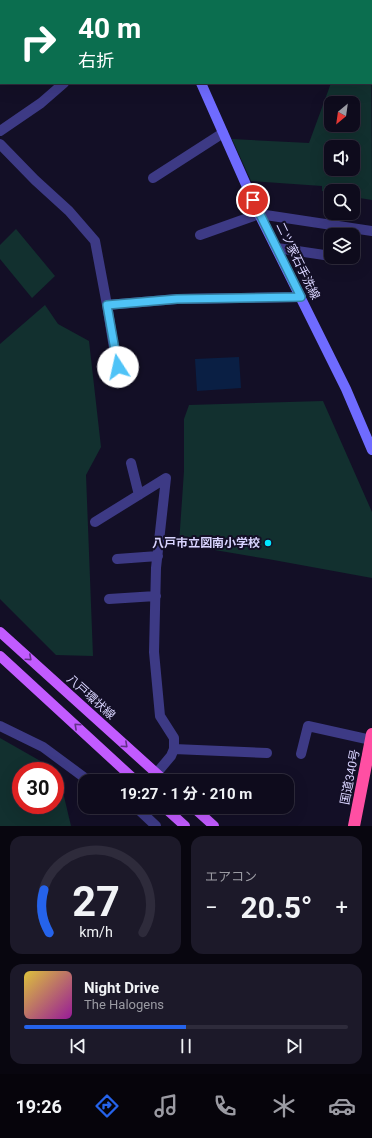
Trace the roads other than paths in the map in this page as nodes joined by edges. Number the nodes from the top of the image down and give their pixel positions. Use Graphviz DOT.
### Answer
graph roads {
  1 [pos="63,84"];
  2 [pos="201,84"];
  3 [pos="0,131"];
  4 [pos="223,133"];
  5 [pos="0,144"];
  6 [pos="153,178"];
  7 [pos="259,214"];
  8 [pos="372,231"];
  9 [pos="200,235"];
  10 [pos="277,248"];
  11 [pos="324,255"];
  12 [pos="301,297"];
  13 [pos="107,305"];
  14 [pos="118,367"];
  15 [pos="372,450"];
  16 [pos="131,463"];
  17 [pos="139,495"];
  18 [pos="95,522"];
  19 [pos="158,556"];
  20 [pos="117,559"];
  21 [pos="156,596"];
  22 [pos="109,599"];
  23 [pos="0,632"];
  24 [pos="0,656"];
  25 [pos="0,726"];
  26 [pos="371,737"];
  27 [pos="174,749"];
  28 [pos="267,753"];
  29 [pos="301,754"];
  30 [pos="80,774"];
  31 [pos="128,774"];
  32 [pos="150,774"];
  33 [pos="156,774"];
  34 [pos="143,814"];
  35 [pos="172,814"];
  36 [pos="201,814"];
  37 [pos="156,826"];
  38 [pos="185,826"];
  39 [pos="214,826"];
  40 [pos="354,826"];
  1 -- 3 [label="street"];
  2 -- 4 [label="street, 二ツ家石手洗線"];
  4 -- 6 [label="street"];
  4 -- 7 [label="street, 二ツ家石手洗線"];
  5 -- 13 [label="street"];
  7 -- 8 [label="street"];
  7 -- 9 [label="street"];
  7 -- 10 [label="street, 二ツ家石手洗線"];
  10 -- 11 [label="street"];
  10 -- 12 [label="street, 二ツ家石手洗線"];
  12 -- 13 [label="street"];
  12 -- 15 [label="street, 二ツ家石手洗線"];
  13 -- 14 [label="street"];
  16 -- 17 [label="street"];
  17 -- 18 [label="street"];
  17 -- 19 [label="street"];
  19 -- 20 [label="street"];
  19 -- 21 [label="street"];
  21 -- 22 [label="street"];
  21 -- 27 [label="street"];
  23 -- 32 [label="main road, 八戸環状線, one-way"];
  31 -- 24 [label="main road, one-way"];
  25 -- 30 [label="street"];
  26 -- 29 [label="street"];
  26 -- 40 [label="highway, 国道340号"];
  27 -- 28 [label="street"];
  27 -- 33 [label="street"];
  34 -- 37 [label="street"];
  35 -- 38 [label="main road"];
  36 -- 39 [label="main road"];
}
